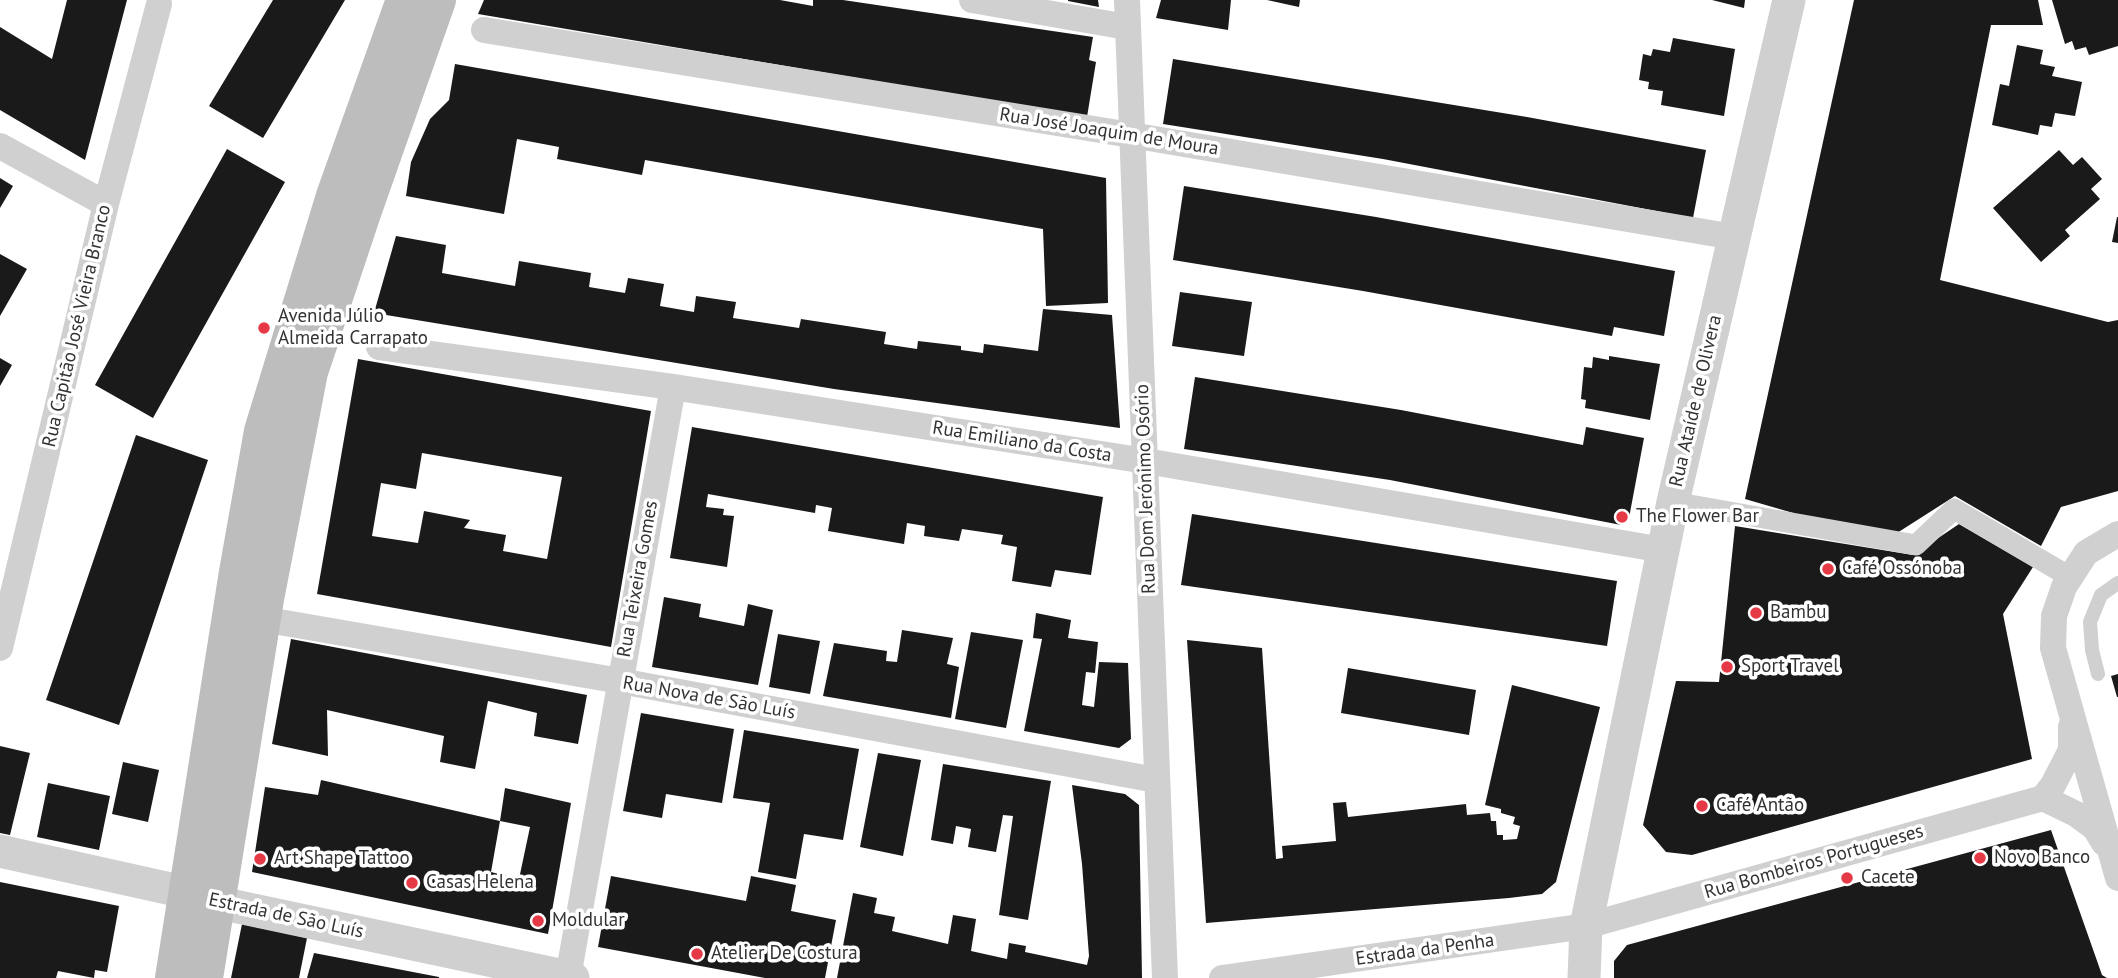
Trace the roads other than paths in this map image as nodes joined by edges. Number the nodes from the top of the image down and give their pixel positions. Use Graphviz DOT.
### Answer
graph roads {
  1 [pos="405,0"];
  2 [pos="437,0"];
  3 [pos="972,0"];
  4 [pos="1126,0"];
  5 [pos="1789,0"];
  6 [pos="161,1"];
  7 [pos="1127,27"];
  8 [pos="484,30"];
  9 [pos="1131,135"];
  10 [pos="0,146"];
  11 [pos="106,204"];
  12 [pos="1734,237"];
  13 [pos="379,347"];
  14 [pos="673,387"];
  15 [pos="1146,461"];
  16 [pos="1673,502"];
  17 [pos="2118,534"];
  18 [pos="1663,550"];
  19 [pos="2070,577"];
  20 [pos="2118,583"];
  21 [pos="262,619"];
  22 [pos="0,648"];
  23 [pos="2098,674"];
  24 [pos="620,681"];
  25 [pos="2071,715"];
  26 [pos="1156,780"];
  27 [pos="2043,797"];
  28 [pos="0,851"];
  29 [pos="2115,865"];
  30 [pos="202,898"];
  31 [pos="1586,926"];
  32 [pos="174,978"];
  33 [pos="204,978"];
  34 [pos="571,978"];
  35 [pos="1165,978"];
  36 [pos="1222,978"];
  37 [pos="1584,978"];
  1 -- 30 [label="main road"];
  2 -- 21 [label="main road"];
  3 -- 7 [label="street"];
  4 -- 7 [label="street, Rua Dom Jerónimo Osório"];
  5 -- 12 [label="street, Rua Ataíde de Olivera"];
  6 -- 11 [label="street, Rua Capitão José Vieira Branco"];
  7 -- 9 [label="street, Rua Dom Jerónimo Osório"];
  8 -- 9 [label="street, Rua José Joaquim de Moura"];
  9 -- 12 [label="street, Rua José Joaquim de Moura"];
  9 -- 15 [label="street, Rua Dom Jerónimo Osório"];
  10 -- 11 [label="street"];
  11 -- 22 [label="street, Rua Capitão José Vieira Branco"];
  12 -- 16 [label="street, Rua Ataíde de Olivera"];
  13 -- 14 [label="street, Rua Emiliano da Costa"];
  14 -- 15 [label="street, Rua Emiliano da Costa"];
  14 -- 24 [label="street, Rua Teixeira Gomes"];
  15 -- 18 [label="street, Rua Emiliano da Costa"];
  15 -- 26 [label="street, Rua Dom Jerónimo Osório"];
  16 -- 18 [label="street, Rua Ataíde de Olivera"];
  16 -- 19 [label="street"];
  17 -- 19 [label="street"];
  18 -- 31 [label="street, Rua Ataíde de Olivera"];
  19 -- 25 [label="street"];
  20 -- 23 [label="lane"];
  21 -- 24 [label="street, Rua Nova de São Luís"];
  21 -- 30 [label="main road"];
  24 -- 26 [label="street, Rua Nova de São Luís"];
  24 -- 34 [label="street, Rua Teixeira Gomes"];
  25 -- 27 [label="street"];
  25 -- 29 [label="street"];
  26 -- 35 [label="street, Rua Dom Jerónimo Osório"];
  27 -- 29 [label="street"];
  27 -- 31 [label="street, Rua Bombeiros Portugueses"];
  28 -- 30 [label="street, Estrada de São Luís"];
  30 -- 32 [label="main road"];
  30 -- 33 [label="main road"];
  30 -- 34 [label="street, Estrada de São Luís"];
  31 -- 36 [label="street, Estrada da Penha"];
  31 -- 37 [label="street, Rua Ataíde de Olivera"];
}
